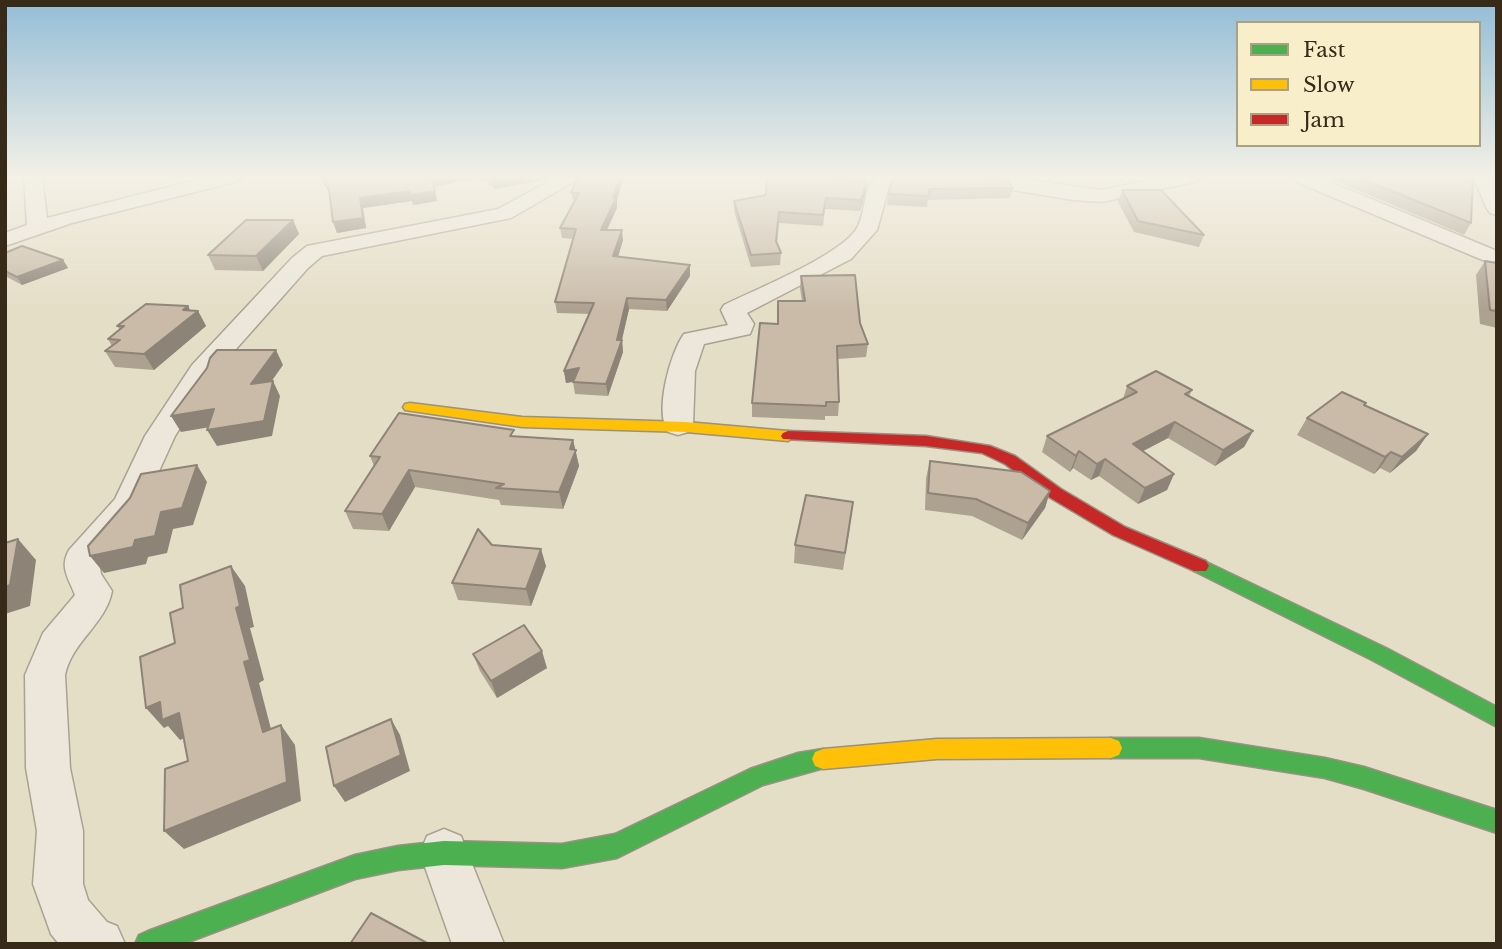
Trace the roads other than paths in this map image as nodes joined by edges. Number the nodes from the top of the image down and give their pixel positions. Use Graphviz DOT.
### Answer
graph roads {
  1 [pos="37,221"];
  2 [pos="64,221"];
  3 [pos="467,221"];
  4 [pos="869,221"];
  5 [pos="1407,221"];
  6 [pos="38,228"];
  7 [pos="324,231"];
  8 [pos="5,240"];
  9 [pos="362,242"];
  10 [pos="1497,259"];
  11 [pos="410,407"];
  12 [pos="678,426"];
  13 [pos="1497,718"];
  14 [pos="1497,822"];
  15 [pos="444,853"];
  16 [pos="99,944"];
  17 [pos="148,944"];
  18 [pos="478,944"];
  1 -- 6 [label="street"];
  2 -- 6 [label="street"];
  3 -- 9 [label="street"];
  4 -- 12 [label="street"];
  5 -- 10 [label="street"];
  6 -- 8 [label="street"];
  7 -- 9 [label="street"];
  9 -- 16 [label="street"];
  11 -- 12 [label="street"];
  12 -- 13 [label="street"];
  14 -- 15 [label="street"];
  15 -- 17 [label="street"];
  15 -- 18 [label="street"];
}
